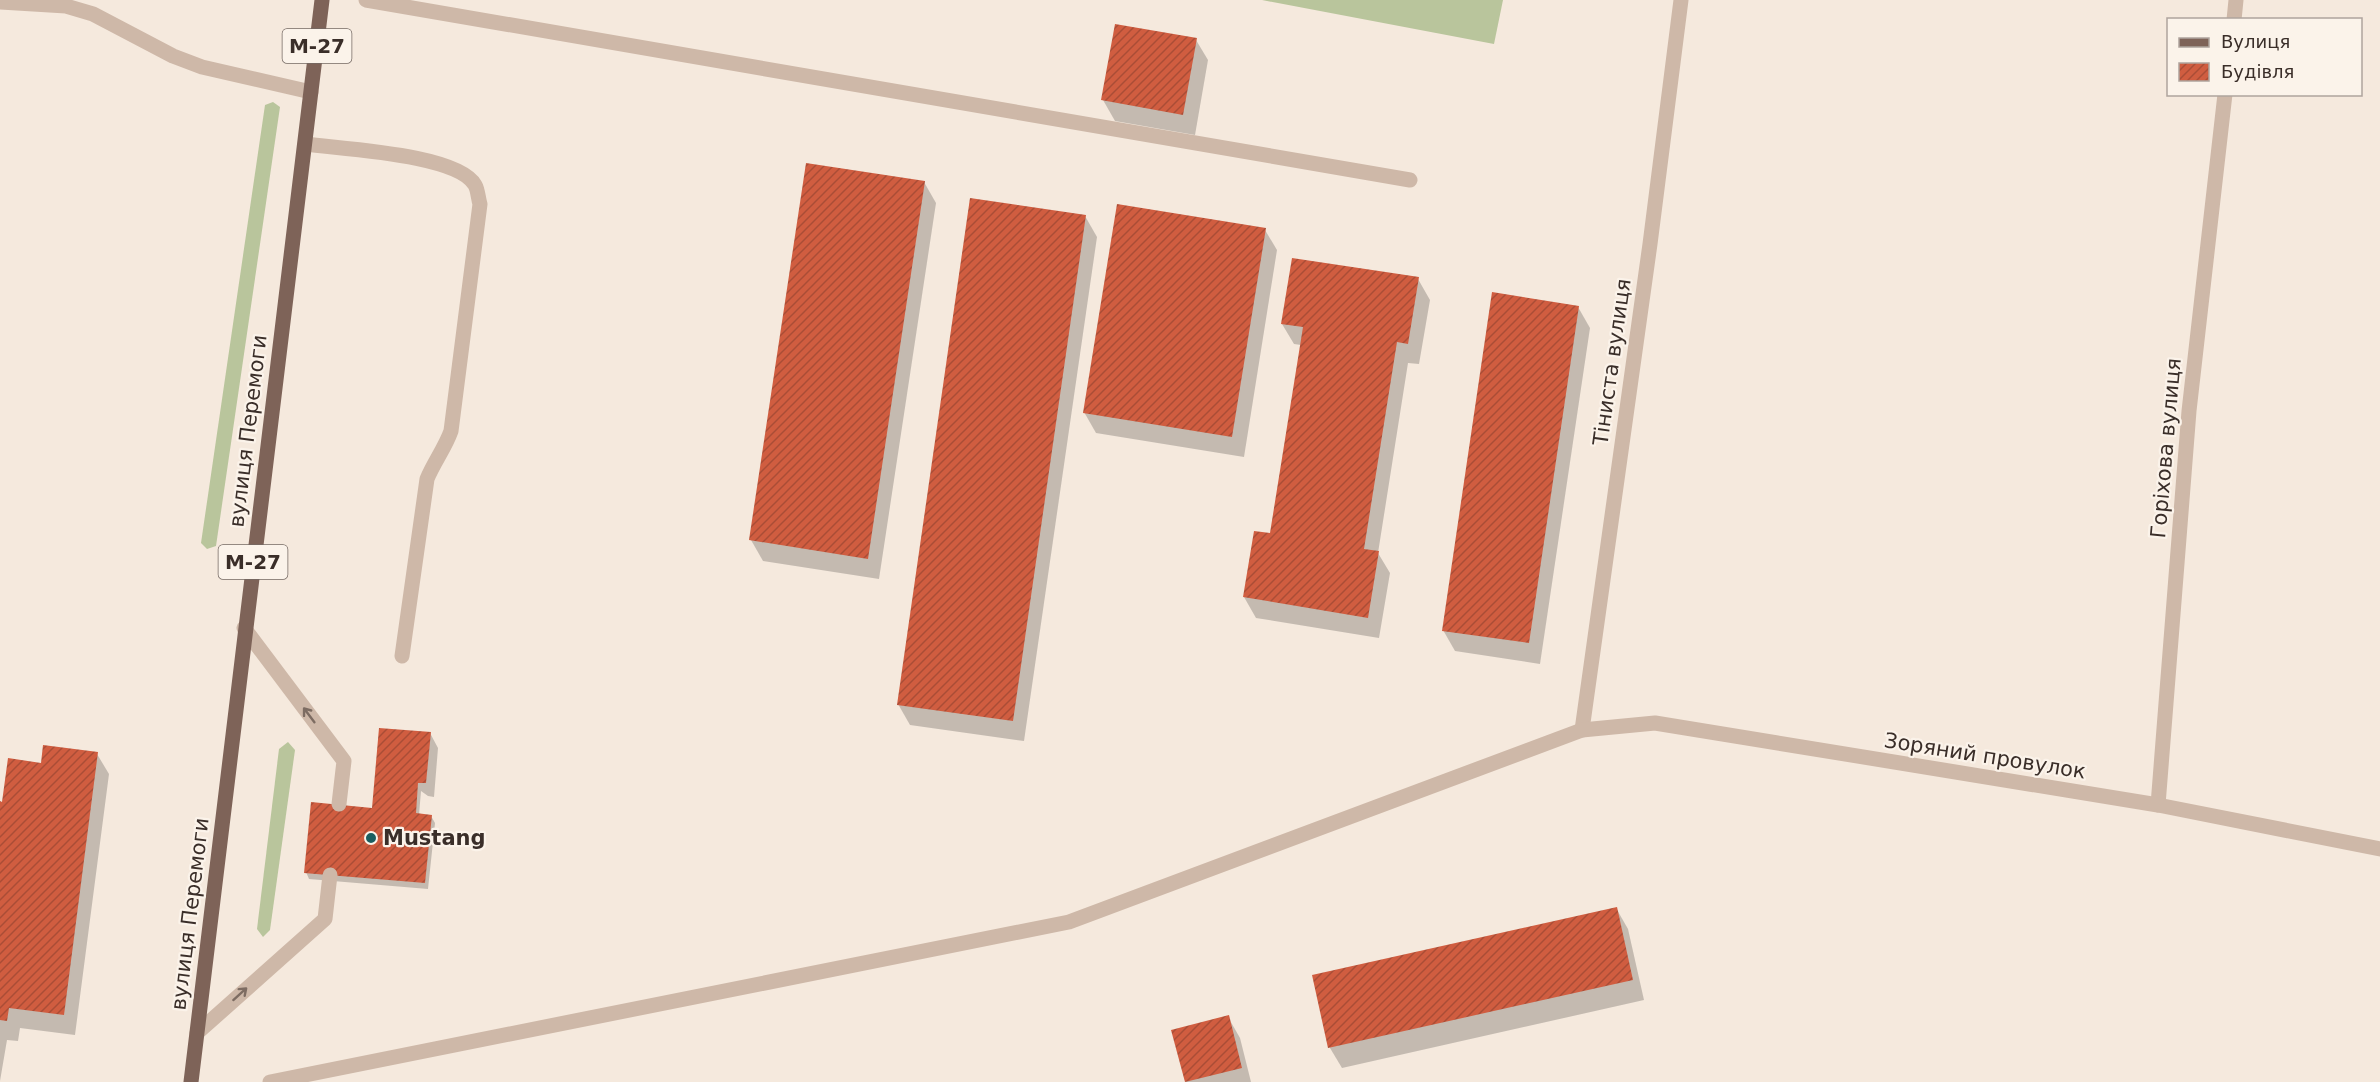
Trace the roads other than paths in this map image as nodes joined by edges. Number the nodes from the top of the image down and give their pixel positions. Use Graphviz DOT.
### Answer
graph roads {
  1 [pos="322,0"];
  2 [pos="366,0"];
  3 [pos="1681,0"];
  4 [pos="2236,0"];
  5 [pos="0,2"];
  6 [pos="2234,18"];
  7 [pos="311,92"];
  8 [pos="2226,96"];
  9 [pos="306,144"];
  10 [pos="1410,180"];
  11 [pos="244,628"];
  12 [pos="402,656"];
  13 [pos="1582,730"];
  14 [pos="339,804"];
  15 [pos="2158,805"];
  16 [pos="2380,849"];
  17 [pos="330,875"];
  18 [pos="197,1034"];
  19 [pos="191,1082"];
  20 [pos="270,1082"];
  1 -- 7 [label="main road, вулиця Перемоги / М-27"];
  2 -- 10 [label="street"];
  3 -- 13 [label="street, Тіниста вулиця"];
  4 -- 6 [label="street"];
  5 -- 7 [label="street"];
  7 -- 9 [label="main road, вулиця Перемоги / М-27"];
  8 -- 15 [label="street, Горіхова вулиця"];
  9 -- 11 [label="main road, вулиця Перемоги / М-27"];
  9 -- 12 [label="street"];
  14 -- 11 [label="street, one-way"];
  11 -- 18 [label="main road, вулиця Перемоги / М-27"];
  13 -- 15 [label="street, Зоряний провулок"];
  13 -- 20 [label="street, Зоряний провулок"];
  15 -- 16 [label="street, Зоряний провулок"];
  18 -- 17 [label="street, one-way"];
  18 -- 19 [label="main road, вулиця Перемоги / М-27"];
}
